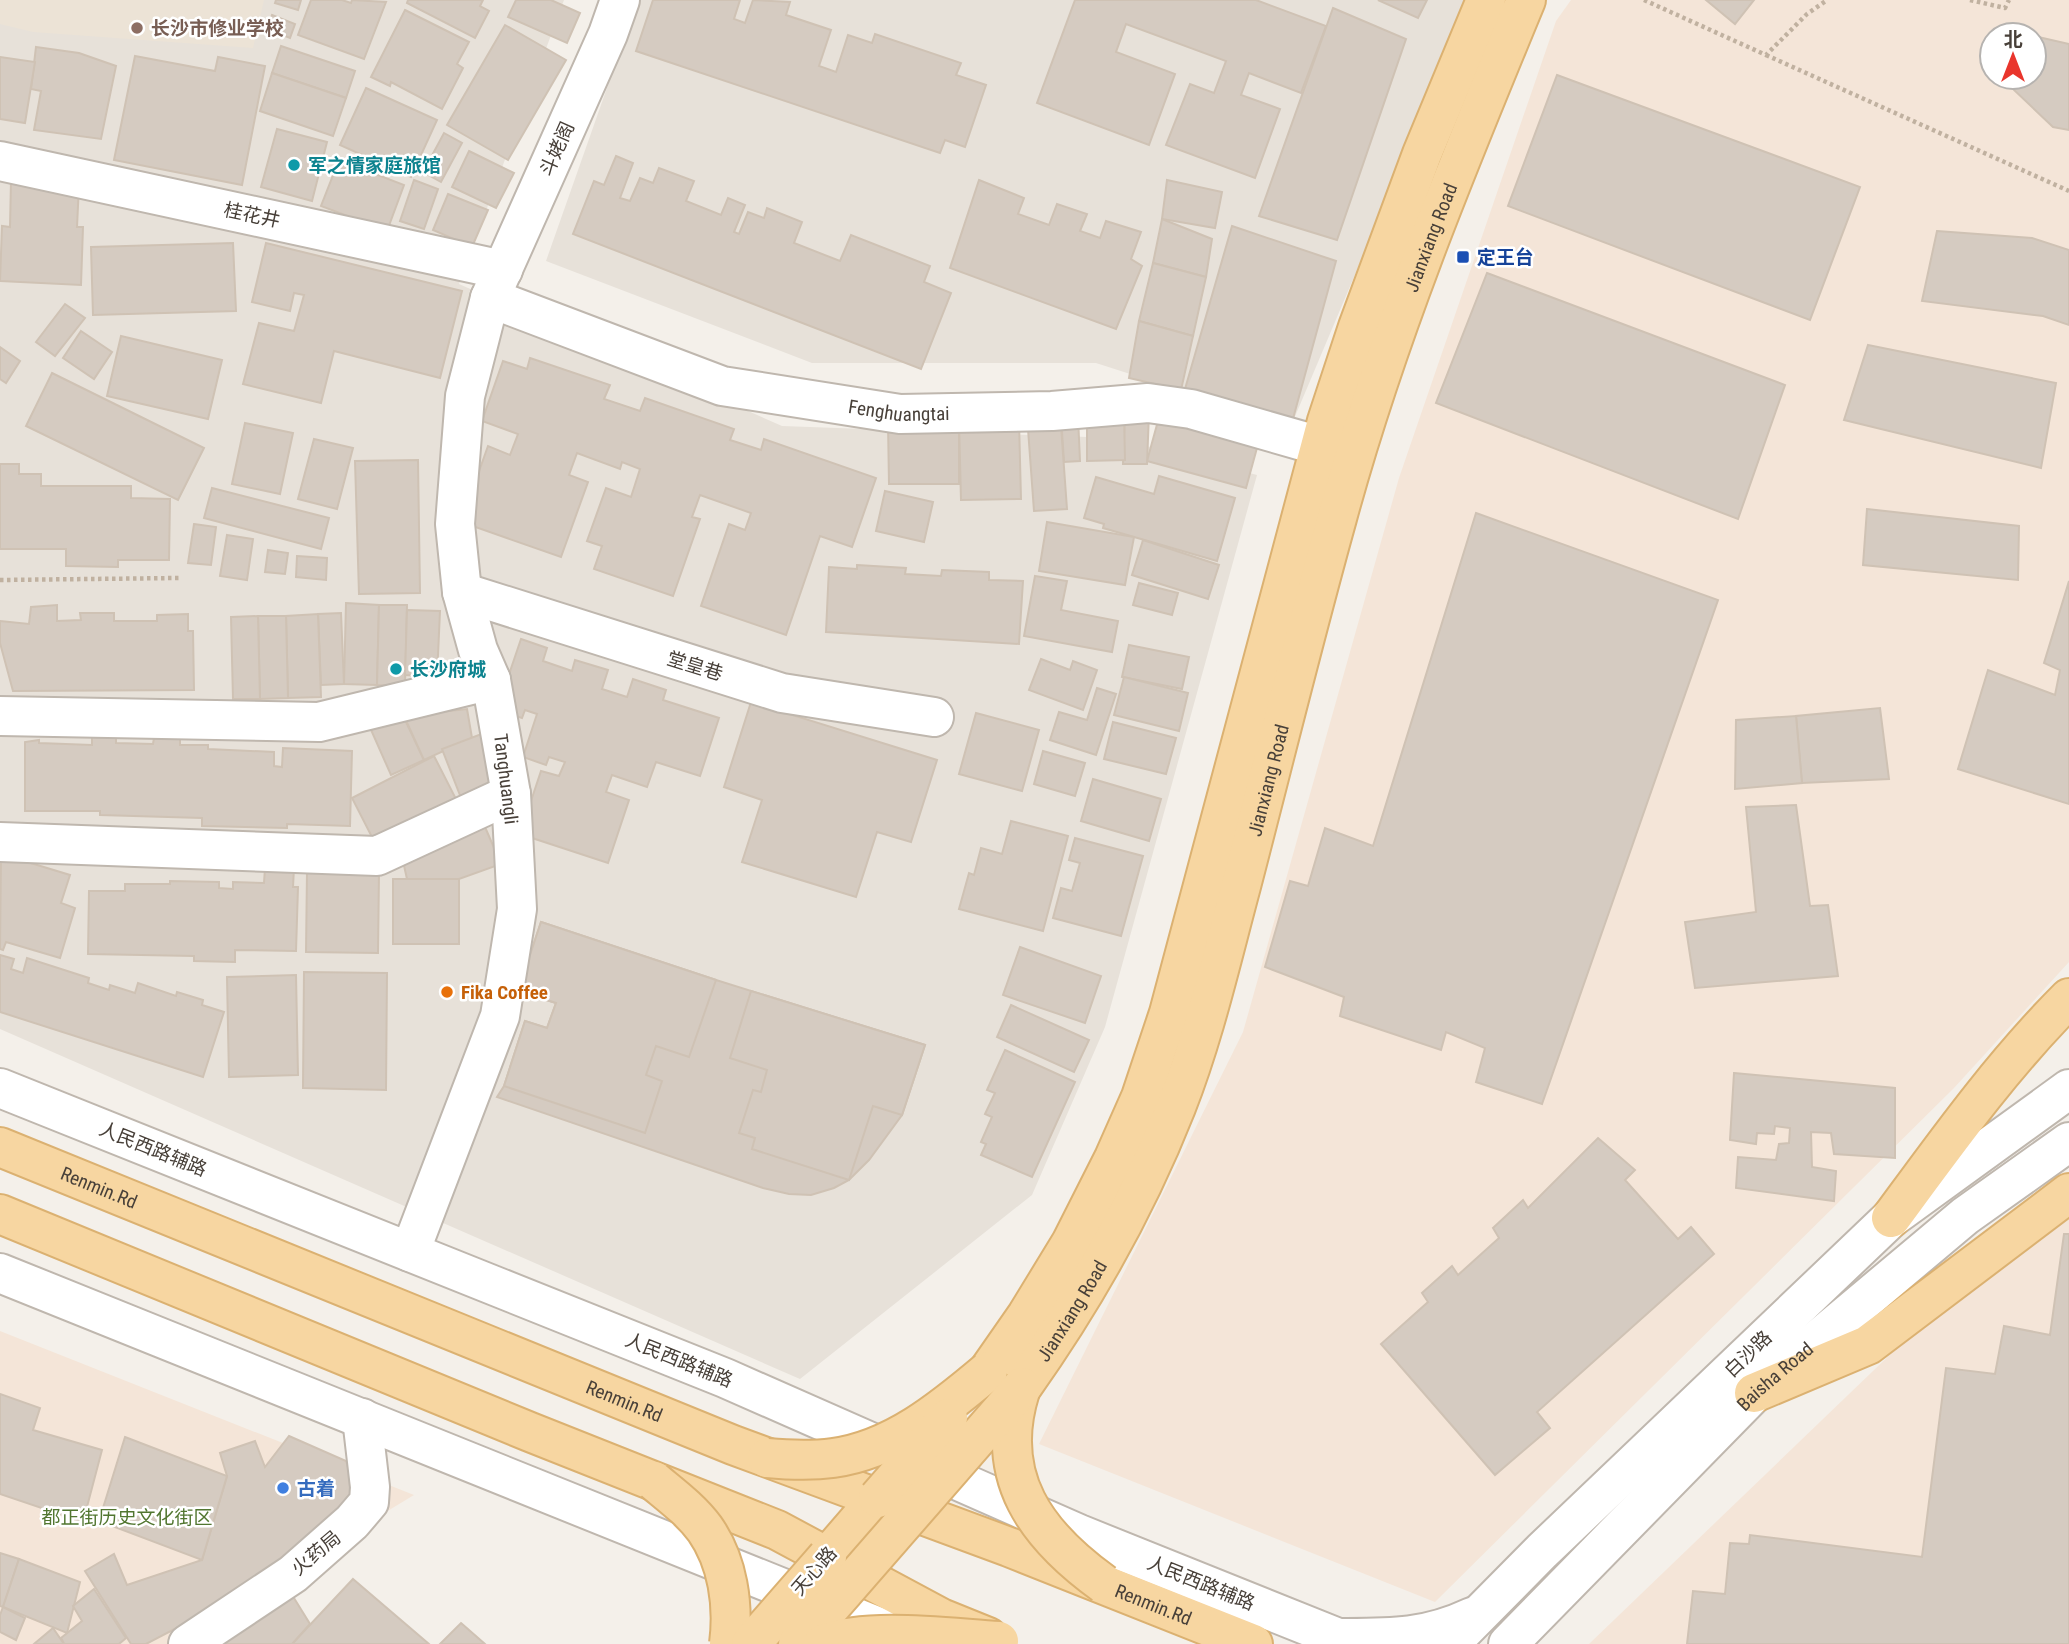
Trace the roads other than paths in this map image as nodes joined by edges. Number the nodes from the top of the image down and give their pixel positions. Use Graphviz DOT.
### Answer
graph roads {
  1 [pos="620,0"];
  2 [pos="1486,0"];
  3 [pos="1526,0"];
  4 [pos="0,160"];
  5 [pos="497,284"];
  6 [pos="1320,446"];
  7 [pos="462,592"];
  8 [pos="491,680"];
  9 [pos="0,716"];
  10 [pos="934,717"];
  11 [pos="511,794"];
  12 [pos="0,842"];
  13 [pos="2069,998"];
  14 [pos="0,1088"];
  15 [pos="2069,1089"];
  16 [pos="2069,1142"];
  17 [pos="0,1147"];
  18 [pos="2069,1193"];
  19 [pos="0,1214"];
  20 [pos="1891,1218"];
  21 [pos="410,1252"];
  22 [pos="0,1273"];
  23 [pos="1005,1379"];
  24 [pos="1754,1392"];
  25 [pos="362,1418"];
  26 [pos="767,1458"];
  27 [pos="654,1481"];
  28 [pos="878,1498"];
  29 [pos="914,1511"];
  30 [pos="844,1565"];
  31 [pos="1104,1584"];
  32 [pos="1480,1613"];
  33 [pos="1346,1641"];
  34 [pos="1003,1642"];
  35 [pos="188,1644"];
  36 [pos="729,1644"];
  37 [pos="751,1644"];
  38 [pos="798,1644"];
  39 [pos="823,1644"];
  40 [pos="921,1644"];
  41 [pos="1253,1644"];
  42 [pos="1450,1644"];
  43 [pos="1508,1644"];
  1 -- 5 [label="street, 斗姥阁"];
  2 -- 6 [label="main road, Jianxiang Road"];
  3 -- 23 [label="main road, Jianxiang Road"];
  4 -- 5 [label="street, 桂花井"];
  5 -- 6 [label="street, Fenghuangtai"];
  5 -- 7 [label="street, Tanghuangli"];
  6 -- 23 [label="main road, Jianxiang Road"];
  7 -- 8 [label="street, Tanghuangli"];
  7 -- 10 [label="street, 堂皇巷"];
  8 -- 9 [label="street"];
  8 -- 11 [label="street, Tanghuangli"];
  11 -- 12 [label="street"];
  11 -- 21 [label="street, Tanghuangli"];
  13 -- 20 [label="main road"];
  14 -- 21 [label="street, 人民西路辅路"];
  15 -- 20 [label="street, 白沙路"];
  16 -- 24 [label="street, Baisha Road"];
  17 -- 26 [label="main road, Renmin.Rd"];
  18 -- 24 [label="main road"];
  19 -- 27 [label="main road"];
  20 -- 32 [label="street, 白沙路"];
  21 -- 33 [label="street, 人民西路辅路"];
  22 -- 25 [label="street"];
  23 -- 26 [label="main road, bridge"];
  23 -- 28 [label="main road, Jianxiang Road, bridge"];
  23 -- 29 [label="main road, Jianxiang Road, bridge"];
  23 -- 31 [label="main road, bridge"];
  24 -- 43 [label="street, Baisha Road"];
  25 -- 35 [label="street, 火药局"];
  25 -- 40 [label="street"];
  26 -- 28 [label="main road, Renmin.Rd, bridge"];
  27 -- 30 [label="main road, bridge"];
  27 -- 36 [label="main road, bridge"];
  28 -- 29 [label="main road, Renmin.Rd"];
  28 -- 30 [label="main road, 天心路"];
  29 -- 30 [label="main road, 天心路, bridge"];
  29 -- 31 [label="main road, Renmin.Rd, bridge"];
  30 -- 34 [label="main road, bridge"];
  30 -- 37 [label="main road, 天心路, bridge"];
  30 -- 38 [label="main road, 天心路, bridge"];
  31 -- 41 [label="main road, Renmin.Rd"];
  32 -- 33 [label="street"];
  32 -- 42 [label="street, 白沙路"];
  34 -- 39 [label="main road, bridge"];
}
